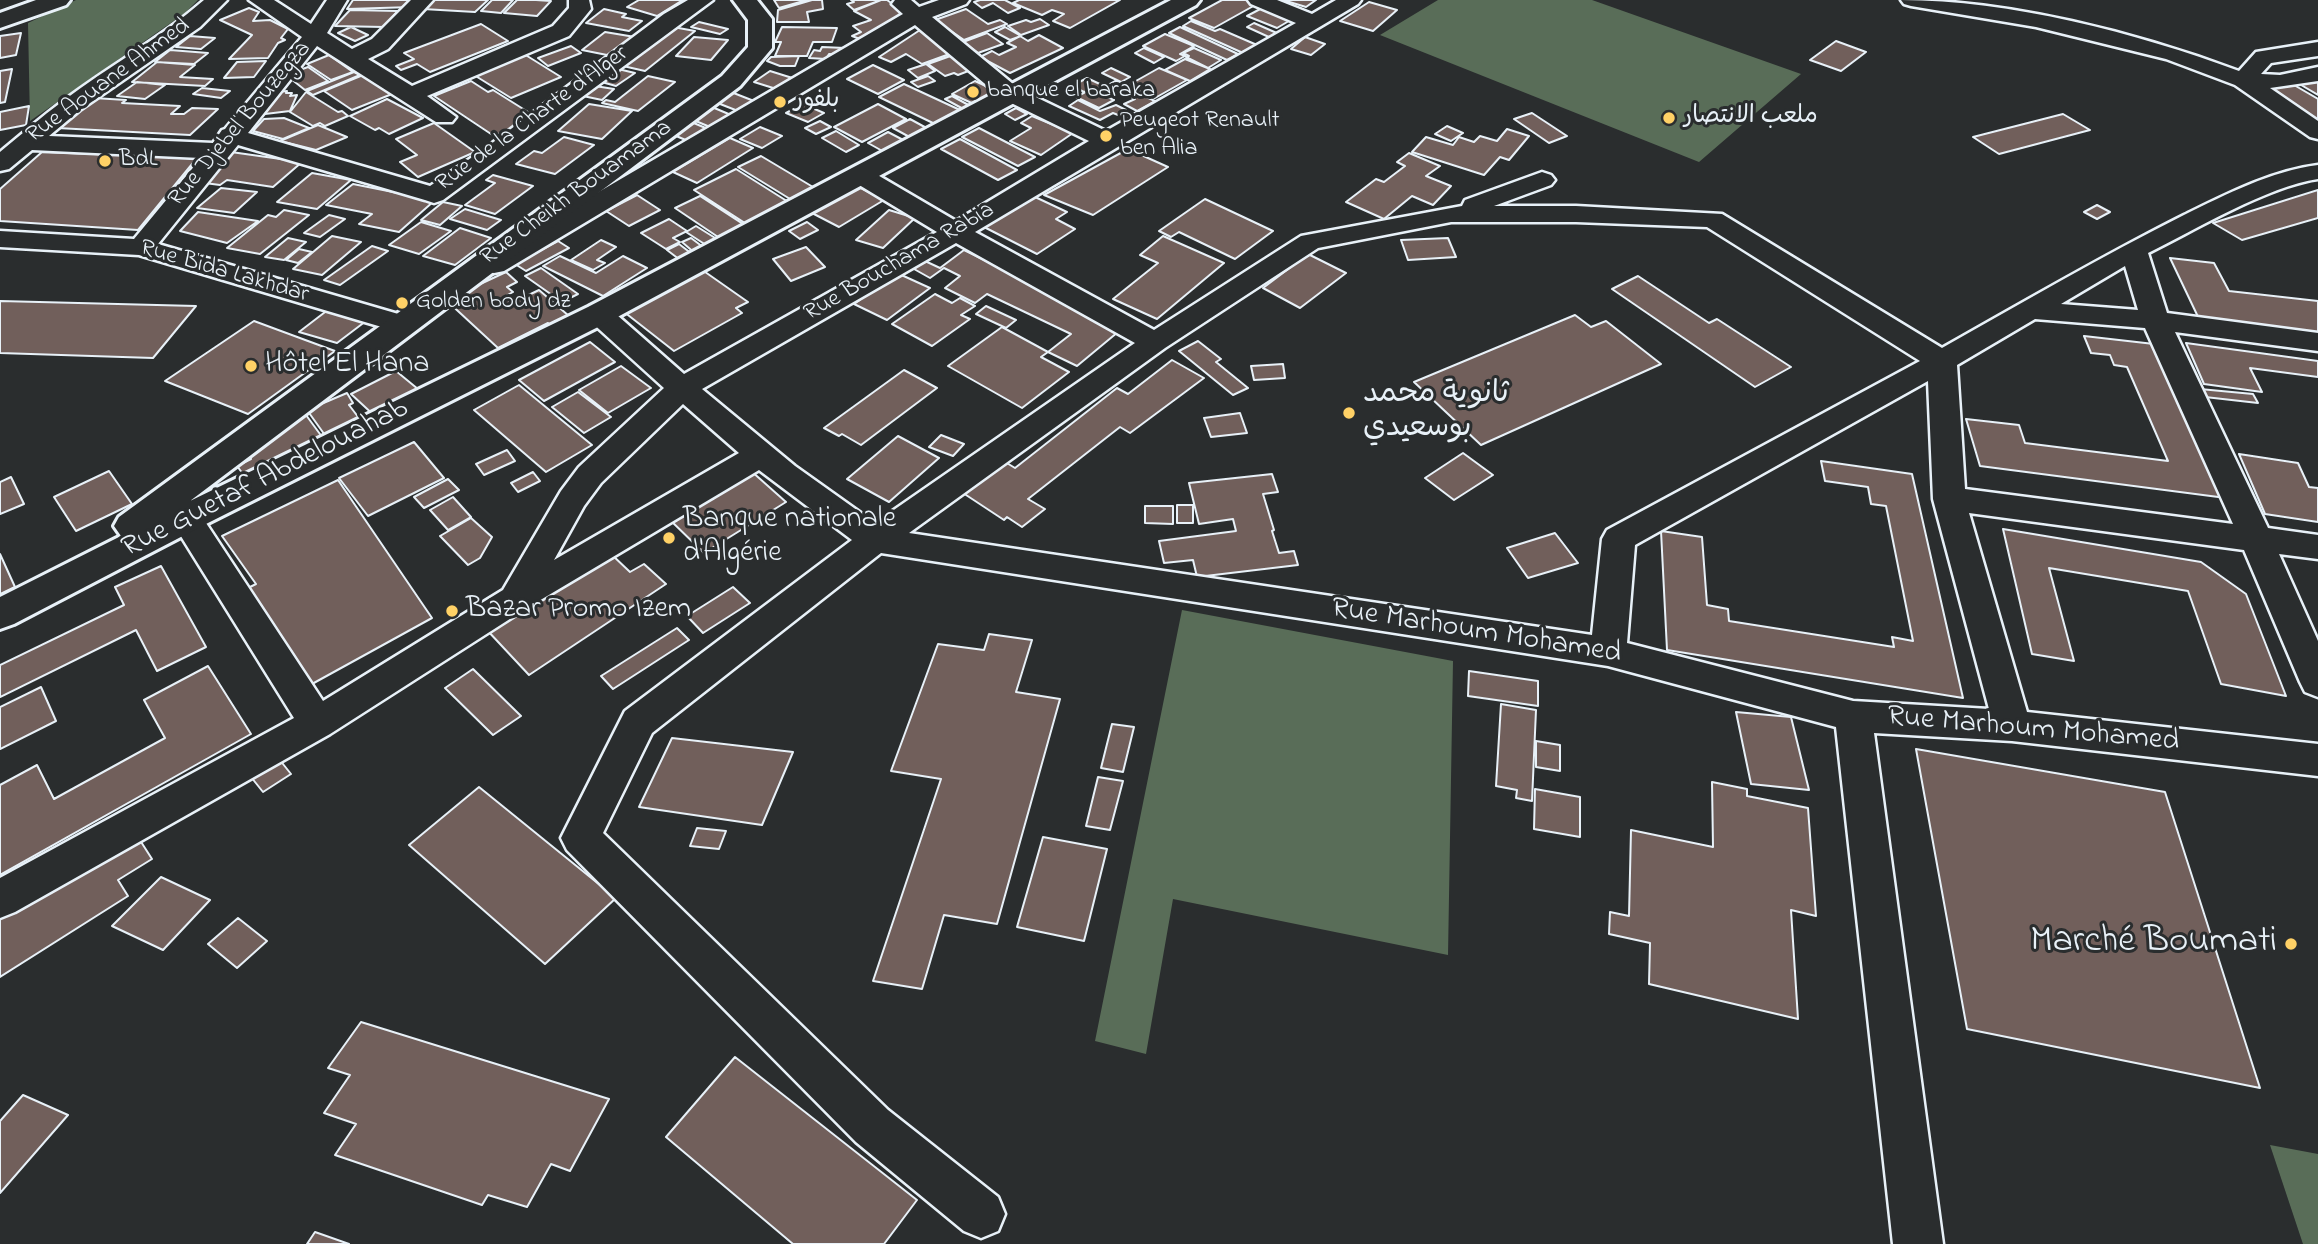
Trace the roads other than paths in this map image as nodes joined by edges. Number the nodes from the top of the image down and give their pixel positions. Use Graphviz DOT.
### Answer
graph roads {
  1 [pos="58,0"];
  2 [pos="217,0"];
  3 [pos="259,0"];
  4 [pos="337,0"];
  5 [pos="423,0"];
  6 [pos="579,0"];
  7 [pos="703,0"];
  8 [pos="745,0"];
  9 [pos="898,0"];
  10 [pos="959,0"];
  11 [pos="1188,0"];
  12 [pos="1258,0"];
  13 [pos="1351,0"];
  14 [pos="1910,0"];
  15 [pos="918,15"];
  16 [pos="0,21"];
  17 [pos="1313,22"];
  18 [pos="315,35"];
  19 [pos="2318,49"];
  20 [pos="350,60"];
  21 [pos="2318,75"];
  22 [pos="2243,80"];
  23 [pos="1011,94"];
  24 [pos="410,95"];
  25 [pos="444,117"];
  26 [pos="2318,132"];
  27 [pos="1107,141"];
  28 [pos="26,142"];
  29 [pos="224,143"];
  30 [pos="0,164"];
  31 [pos="2318,172"];
  32 [pos="860,174"];
  33 [pos="1542,180"];
  34 [pos="1451,214"];
  35 [pos="956,232"];
  36 [pos="0,239"];
  37 [pos="141,247"];
  38 [pos="2134,250"];
  39 [pos="437,299"];
  40 [pos="2032,310"];
  41 [pos="599,314"];
  42 [pos="2155,320"];
  43 [pos="402,324"];
  44 [pos="1155,342"];
  45 [pos="2318,342"];
  46 [pos="1942,361"];
  47 [pos="681,388"];
  48 [pos="761,454"];
  49 [pos="1949,499"];
  50 [pos="179,507"];
  51 [pos="2255,537"];
  52 [pos="875,540"];
  53 [pos="2318,547"];
  54 [pos="515,599"];
  55 [pos="0,614"];
  56 [pos="1608,653"];
  57 [pos="2318,682"];
  58 [pos="1853,716"];
  59 [pos="317,723"];
  60 [pos="2012,726"];
  61 [pos="2318,760"];
  62 [pos="0,899"];
  63 [pos="981,1214"];
  64 [pos="1918,1244"];
  1 -- 16 [label="main road"];
  2 -- 28 [label="street, Rue Aouane Ahmed"];
  3 -- 18 [label="street"];
  4 -- 18 [label="street, Rue Djebel Bouzegza"];
  5 -- 20 [label="street"];
  6 -- 24 [label="street"];
  7 -- 29 [label="street, Rue de la Charte d'Alger"];
  8 -- 39 [label="main road, Rue Cheikh Bouamama"];
  9 -- 15 [label="street"];
  10 -- 15 [label="street"];
  11 -- 23 [label="main road, Rue Guetaf Abdelouahab"];
  12 -- 17 [label="street"];
  13 -- 17 [label="street, Rue Bouchama Rabia"];
  14 -- 22 [label="street"];
  15 -- 23 [label="street"];
  15 -- 39 [label="street"];
  17 -- 27 [label="street, Rue Bouchama Rabia"];
  18 -- 20 [label="street"];
  18 -- 29 [label="street, Rue Djebel Bouzegza"];
  19 -- 22 [label="street"];
  20 -- 24 [label="street"];
  21 -- 22 [label="street"];
  22 -- 26 [label="street"];
  23 -- 27 [label="street"];
  23 -- 32 [label="main road, Rue Guetaf Abdelouahab"];
  24 -- 25 [label="street"];
  27 -- 35 [label="street, Rue Bouchama Rabia"];
  28 -- 29 [label="street"];
  28 -- 30 [label="street, Rue Aouane Ahmed"];
  29 -- 37 [label="street, Rue Djebel Bouzegza"];
  31 -- 38 [label="street"];
  32 -- 35 [label="street"];
  32 -- 41 [label="main road, Rue Guetaf Abdelouahab"];
  33 -- 34 [label="street"];
  34 -- 44 [label="street"];
  34 -- 46 [label="street"];
  35 -- 44 [label="street"];
  35 -- 47 [label="street, Rue Bouchama Rabia"];
  36 -- 37 [label="street, Rue Bida Lakhdar"];
  37 -- 43 [label="street, Rue Bida Lakhdar"];
  38 -- 40 [label="street"];
  38 -- 42 [label="street"];
  39 -- 43 [label="main road, Rue Cheikh Bouamama"];
  40 -- 42 [label="street"];
  40 -- 46 [label="street"];
  41 -- 47 [label="street, Rue Marhoum Mohamed"];
  41 -- 50 [label="main road, Rue Guetaf Abdelouahab"];
  42 -- 45 [label="street"];
  42 -- 51 [label="street"];
  43 -- 50 [label="main road, Rue Cheikh Bouamama"];
  44 -- 52 [label="street"];
  46 -- 49 [label="street"];
  46 -- 56 [label="street"];
  47 -- 48 [label="street, Rue Marhoum Mohamed"];
  47 -- 54 [label="street, Rue Bouchama Rabia"];
  48 -- 52 [label="street, Rue Marhoum Mohamed"];
  48 -- 54 [label="street"];
  49 -- 51 [label="street"];
  49 -- 60 [label="street"];
  50 -- 55 [label="main road, Rue Guetaf Abdelouahab"];
  50 -- 59 [label="street"];
  51 -- 53 [label="street"];
  51 -- 57 [label="street"];
  52 -- 56 [label="street, Rue Marhoum Mohamed"];
  52 -- 63 [label="street"];
  54 -- 59 [label="street"];
  56 -- 58 [label="street, Rue Marhoum Mohamed"];
  58 -- 60 [label="street, Rue Marhoum Mohamed"];
  58 -- 64 [label="street"];
  59 -- 62 [label="street"];
  60 -- 61 [label="street, Rue Marhoum Mohamed"];
}
